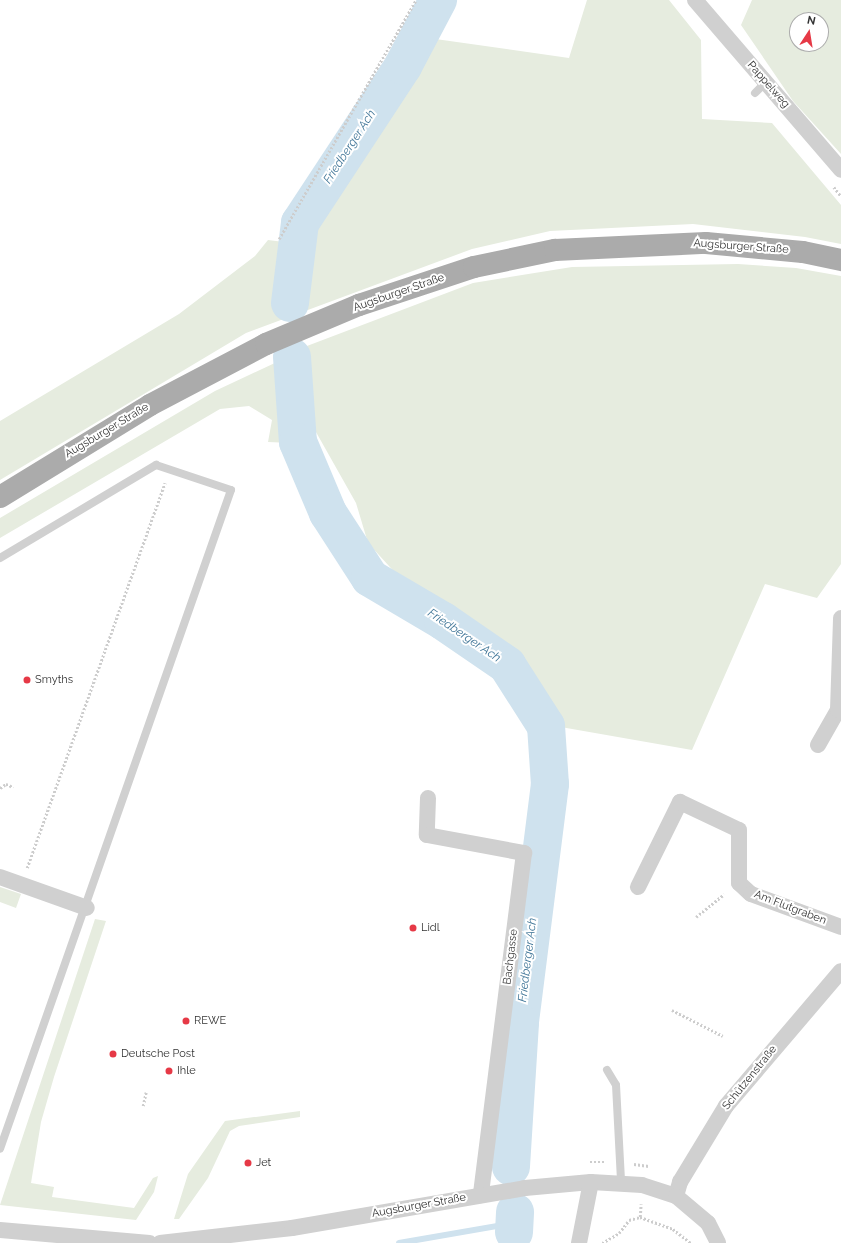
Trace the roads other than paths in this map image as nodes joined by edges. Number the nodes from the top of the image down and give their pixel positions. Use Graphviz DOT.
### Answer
graph roads {
  1 [pos="695,0"];
  2 [pos="841,170"];
  3 [pos="841,260"];
  4 [pos="0,497"];
  5 [pos="0,558"];
  6 [pos="841,618"];
  7 [pos="818,745"];
  8 [pos="428,798"];
  9 [pos="0,877"];
  10 [pos="638,887"];
  11 [pos="87,908"];
  12 [pos="841,928"];
  13 [pos="841,971"];
  14 [pos="607,1070"];
  15 [pos="0,1149"];
  16 [pos="591,1182"];
  17 [pos="621,1182"];
  18 [pos="480,1195"];
  19 [pos="676,1196"];
  20 [pos="0,1230"];
  21 [pos="44,1236"];
  22 [pos="208,1241"];
  23 [pos="25,1243"];
  24 [pos="149,1243"];
  25 [pos="160,1243"];
  26 [pos="579,1243"];
  27 [pos="718,1243"];
  1 -- 2 [label="street, Pappelweg"];
  3 -- 4 [label="main road, Augsburger Straße"];
  5 -- 11 [label="lane"];
  6 -- 7 [label="street"];
  8 -- 18 [label="street, Bachgasse"];
  9 -- 11 [label="street"];
  10 -- 12 [label="street, Am Flutgraben"];
  11 -- 15 [label="lane"];
  13 -- 19 [label="street, Schützenstraße"];
  14 -- 17 [label="lane"];
  16 -- 17 [label="street, Augsburger Straße"];
  16 -- 18 [label="street, Augsburger Straße"];
  16 -- 26 [label="street"];
  17 -- 19 [label="street, Augsburger Straße"];
  18 -- 22 [label="street, Augsburger Straße"];
  19 -- 27 [label="street, Augsburger Straße"];
  20 -- 21 [label="street"];
  21 -- 23 [label="street"];
  21 -- 24 [label="street"];
  22 -- 25 [label="street, Augsburger Straße"];
}
